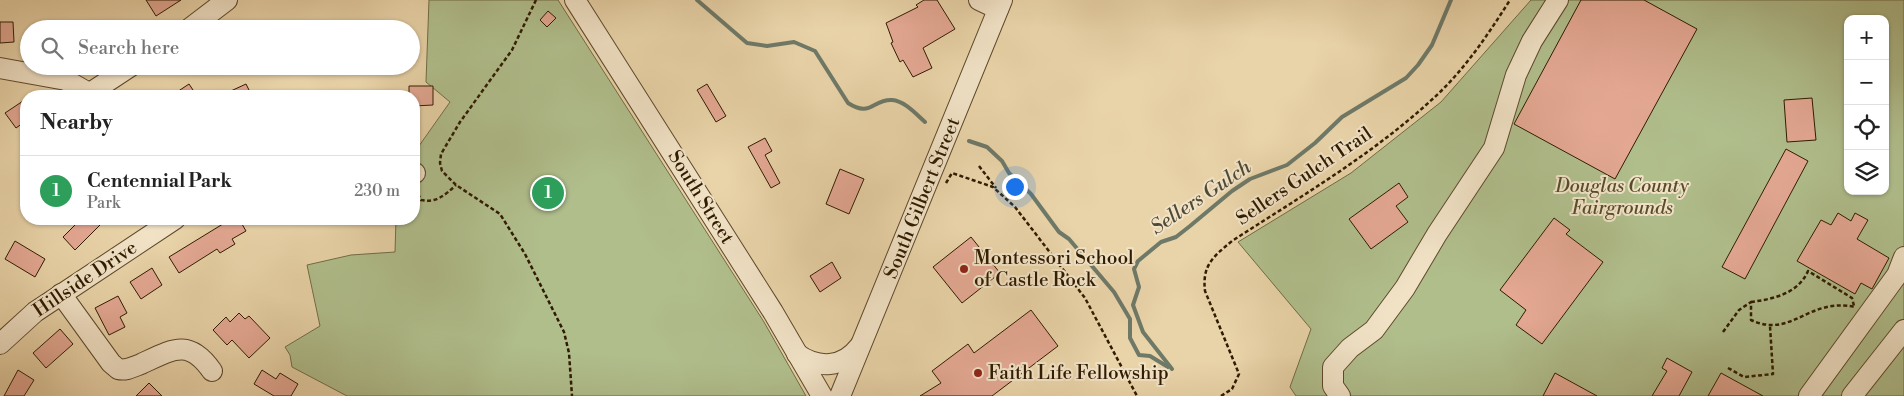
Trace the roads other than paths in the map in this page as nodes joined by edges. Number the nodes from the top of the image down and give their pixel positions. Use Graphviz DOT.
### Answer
graph roads {
  1 [pos="227,0"];
  2 [pos="575,0"];
  3 [pos="979,0"];
  4 [pos="1558,0"];
  5 [pos="1000,5"];
  6 [pos="201,20"];
  7 [pos="0,68"];
  8 [pos="20,71"];
  9 [pos="44,75"];
  10 [pos="118,75"];
  11 [pos="85,90"];
  12 [pos="98,90"];
  13 [pos="166,225"];
  14 [pos="1904,257"];
  15 [pos="61,294"];
  16 [pos="1904,330"];
  17 [pos="4,332"];
  18 [pos="862,343"];
  19 [pos="798,354"];
  20 [pos="212,371"];
  21 [pos="822,396"];
  22 [pos="840,396"];
  23 [pos="1340,396"];
  24 [pos="1809,396"];
  25 [pos="1852,396"];
  1 -- 6 [label="street"];
  2 -- 19 [label="street, South Street"];
  3 -- 5 [label="street"];
  4 -- 23 [label="street"];
  5 -- 18 [label="street, South Gilbert Street"];
  7 -- 8 [label="street"];
  9 -- 11 [label="street"];
  10 -- 12 [label="street"];
  13 -- 15 [label="street, Hillside Drive"];
  14 -- 24 [label="street"];
  15 -- 17 [label="street, Hillside Drive"];
  15 -- 20 [label="street"];
  16 -- 25 [label="street"];
  18 -- 19 [label="street"];
  18 -- 22 [label="street, South Gilbert Street"];
  19 -- 21 [label="street, South Street"];
}
